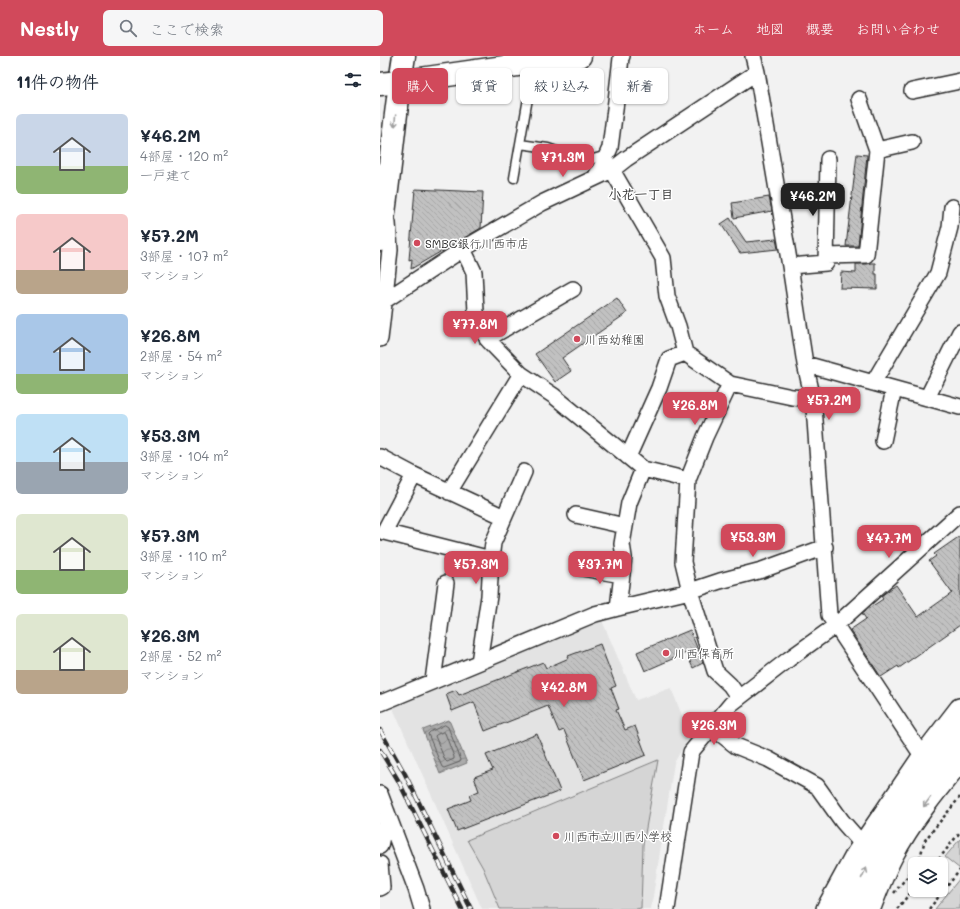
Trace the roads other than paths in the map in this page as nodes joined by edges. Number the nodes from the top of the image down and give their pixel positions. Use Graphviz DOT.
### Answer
graph roads {
  1 [pos="404,56"];
  2 [pos="580,56"];
  3 [pos="622,56"];
  4 [pos="753,56"];
  5 [pos="534,63"];
  6 [pos="757,72"];
  7 [pos="960,81"];
  8 [pos="390,83"];
  9 [pos="912,91"];
  10 [pos="859,99"];
  11 [pos="912,142"];
  12 [pos="520,144"];
  13 [pos="878,150"];
  14 [pos="608,154"];
  15 [pos="828,159"];
  16 [pos="612,170"];
  17 [pos="514,178"];
  18 [pos="595,178"];
  19 [pos="386,196"];
  20 [pos="952,207"];
  21 [pos="380,240"];
  22 [pos="464,249"];
  23 [pos="826,256"];
  24 [pos="790,266"];
  25 [pos="573,289"];
  26 [pos="384,301"];
  27 [pos="960,332"];
  28 [pos="380,339"];
  29 [pos="487,339"];
  30 [pos="685,353"];
  31 [pos="805,364"];
  32 [pos="522,374"];
  33 [pos="873,383"];
  34 [pos="730,384"];
  35 [pos="894,389"];
  36 [pos="926,398"];
  37 [pos="813,399"];
  38 [pos="960,408"];
  39 [pos="883,440"];
  40 [pos="380,457"];
  41 [pos="628,457"];
  42 [pos="643,469"];
  43 [pos="524,472"];
  44 [pos="414,475"];
  45 [pos="688,480"];
  46 [pos="449,492"];
  47 [pos="960,513"];
  48 [pos="576,515"];
  49 [pos="504,517"];
  50 [pos="625,526"];
  51 [pos="824,547"];
  52 [pos="491,559"];
  53 [pos="582,568"];
  54 [pos="622,575"];
  55 [pos="446,583"];
  56 [pos="690,591"];
  57 [pos="618,608"];
  58 [pos="835,626"];
  59 [pos="479,662"];
  60 [pos="433,681"];
  61 [pos="739,698"];
  62 [pos="380,702"];
  63 [pos="960,709"];
  64 [pos="712,727"];
  65 [pos="960,732"];
  66 [pos="922,757"];
  67 [pos="960,760"];
  68 [pos="960,765"];
  69 [pos="941,783"];
  70 [pos="380,794"];
  71 [pos="387,812"];
  72 [pos="863,844"];
  73 [pos="380,846"];
  74 [pos="380,864"];
  75 [pos="380,888"];
  76 [pos="422,909"];
  77 [pos="667,909"];
  78 [pos="827,909"];
  79 [pos="850,909"];
  80 [pos="869,909"];
  1 -- 8 [label="main road"];
  2 -- 5 [label="main road"];
  3 -- 14 [label="street"];
  4 -- 6 [label="street"];
  5 -- 8 [label="main road"];
  5 -- 12 [label="lane"];
  6 -- 16 [label="street"];
  6 -- 24 [label="street"];
  7 -- 9 [label="street"];
  8 -- 19 [label="main road, one-way"];
  10 -- 13 [label="street"];
  11 -- 13 [label="street"];
  12 -- 14 [label="lane"];
  12 -- 17 [label="lane"];
  13 -- 23 [label="street"];
  14 -- 18 [label="street"];
  15 -- 23 [label="street"];
  16 -- 18 [label="street"];
  16 -- 30 [label="street"];
  18 -- 22 [label="street"];
  19 -- 21 [label="main road"];
  19 -- 26 [label="street"];
  20 -- 33 [label="street"];
  22 -- 26 [label="street"];
  22 -- 29 [label="street"];
  23 -- 24 [label="street"];
  24 -- 31 [label="street"];
  25 -- 29 [label="street"];
  26 -- 28 [label="street"];
  27 -- 36 [label="street"];
  29 -- 32 [label="street"];
  30 -- 34 [label="street"];
  30 -- 41 [label="street"];
  31 -- 33 [label="street"];
  31 -- 37 [label="street"];
  32 -- 41 [label="street"];
  32 -- 46 [label="street"];
  33 -- 35 [label="street"];
  34 -- 37 [label="street"];
  34 -- 45 [label="street"];
  35 -- 36 [label="street"];
  35 -- 39 [label="street"];
  36 -- 38 [label="street"];
  37 -- 51 [label="street"];
  40 -- 44 [label="street"];
  41 -- 42 [label="street"];
  42 -- 45 [label="street"];
  42 -- 50 [label="street"];
  43 -- 49 [label="street"];
  44 -- 46 [label="street"];
  44 -- 52 [label="street"];
  45 -- 56 [label="street"];
  46 -- 49 [label="street"];
  47 -- 58 [label="street"];
  48 -- 50 [label="street"];
  49 -- 52 [label="street"];
  50 -- 54 [label="street"];
  51 -- 56 [label="street"];
  51 -- 58 [label="street"];
  52 -- 59 [label="street"];
  53 -- 54 [label="street"];
  54 -- 57 [label="street"];
  55 -- 60 [label="street"];
  56 -- 57 [label="street"];
  56 -- 61 [label="street"];
  57 -- 59 [label="street"];
  58 -- 61 [label="street"];
  58 -- 66 [label="street"];
  59 -- 60 [label="street"];
  60 -- 62 [label="street"];
  61 -- 64 [label="street"];
  63 -- 66 [label="street"];
  64 -- 72 [label="street"];
  64 -- 77 [label="street"];
  79 -- 65 [label="main road, one-way"];
  66 -- 72 [label="street"];
  67 -- 69 [label="main road"];
  68 -- 69 [label="main road"];
  69 -- 80 [label="main road, one-way"];
  70 -- 71 [label="street"];
  71 -- 73 [label="street"];
  71 -- 76 [label="street"];
  72 -- 78 [label="street"];
  74 -- 75 [label="street"];
}
